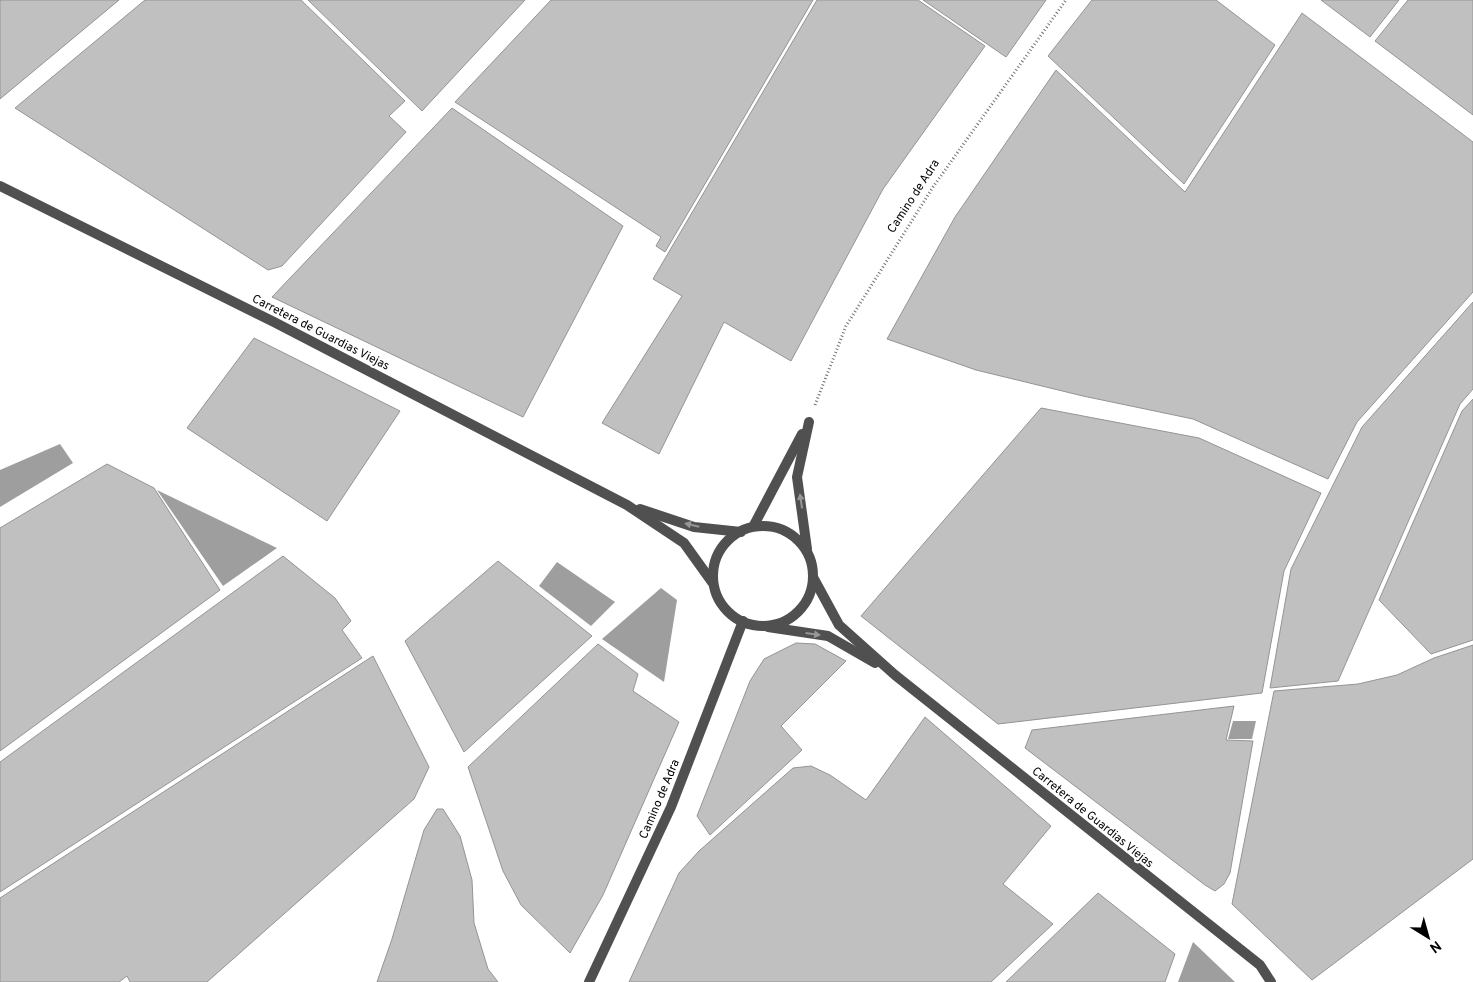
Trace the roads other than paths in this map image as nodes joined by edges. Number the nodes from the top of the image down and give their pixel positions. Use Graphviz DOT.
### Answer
graph roads {
  1 [pos="0,186"];
  2 [pos="628,505"];
  3 [pos="754,525"];
  4 [pos="741,532"];
  5 [pos="807,550"];
  6 [pos="814,579"];
  7 [pos="712,582"];
  8 [pos="743,621"];
  9 [pos="765,627"];
  10 [pos="895,675"];
  11 [pos="589,982"];
  12 [pos="1271,982"];
  1 -- 2 [label="street, Carretera de Guardias Viejas"];
  4 -- 2 [label="street, Carretera de Guardias Viejas, one-way"];
  2 -- 7 [label="street, Carretera de Guardias Viejas"];
  3 -- 4 [label="street"];
  3 -- 5 [label="street"];
  5 -- 3 [label="street, one-way"];
  4 -- 7 [label="street"];
  5 -- 6 [label="street"];
  6 -- 9 [label="street"];
  6 -- 10 [label="street, Carretera de Guardias Viejas"];
  7 -- 8 [label="street"];
  8 -- 9 [label="street"];
  8 -- 11 [label="street, Camino de Adra"];
  9 -- 10 [label="street, Carretera de Guardias Viejas, one-way"];
  10 -- 12 [label="street, Carretera de Guardias Viejas"];
}
